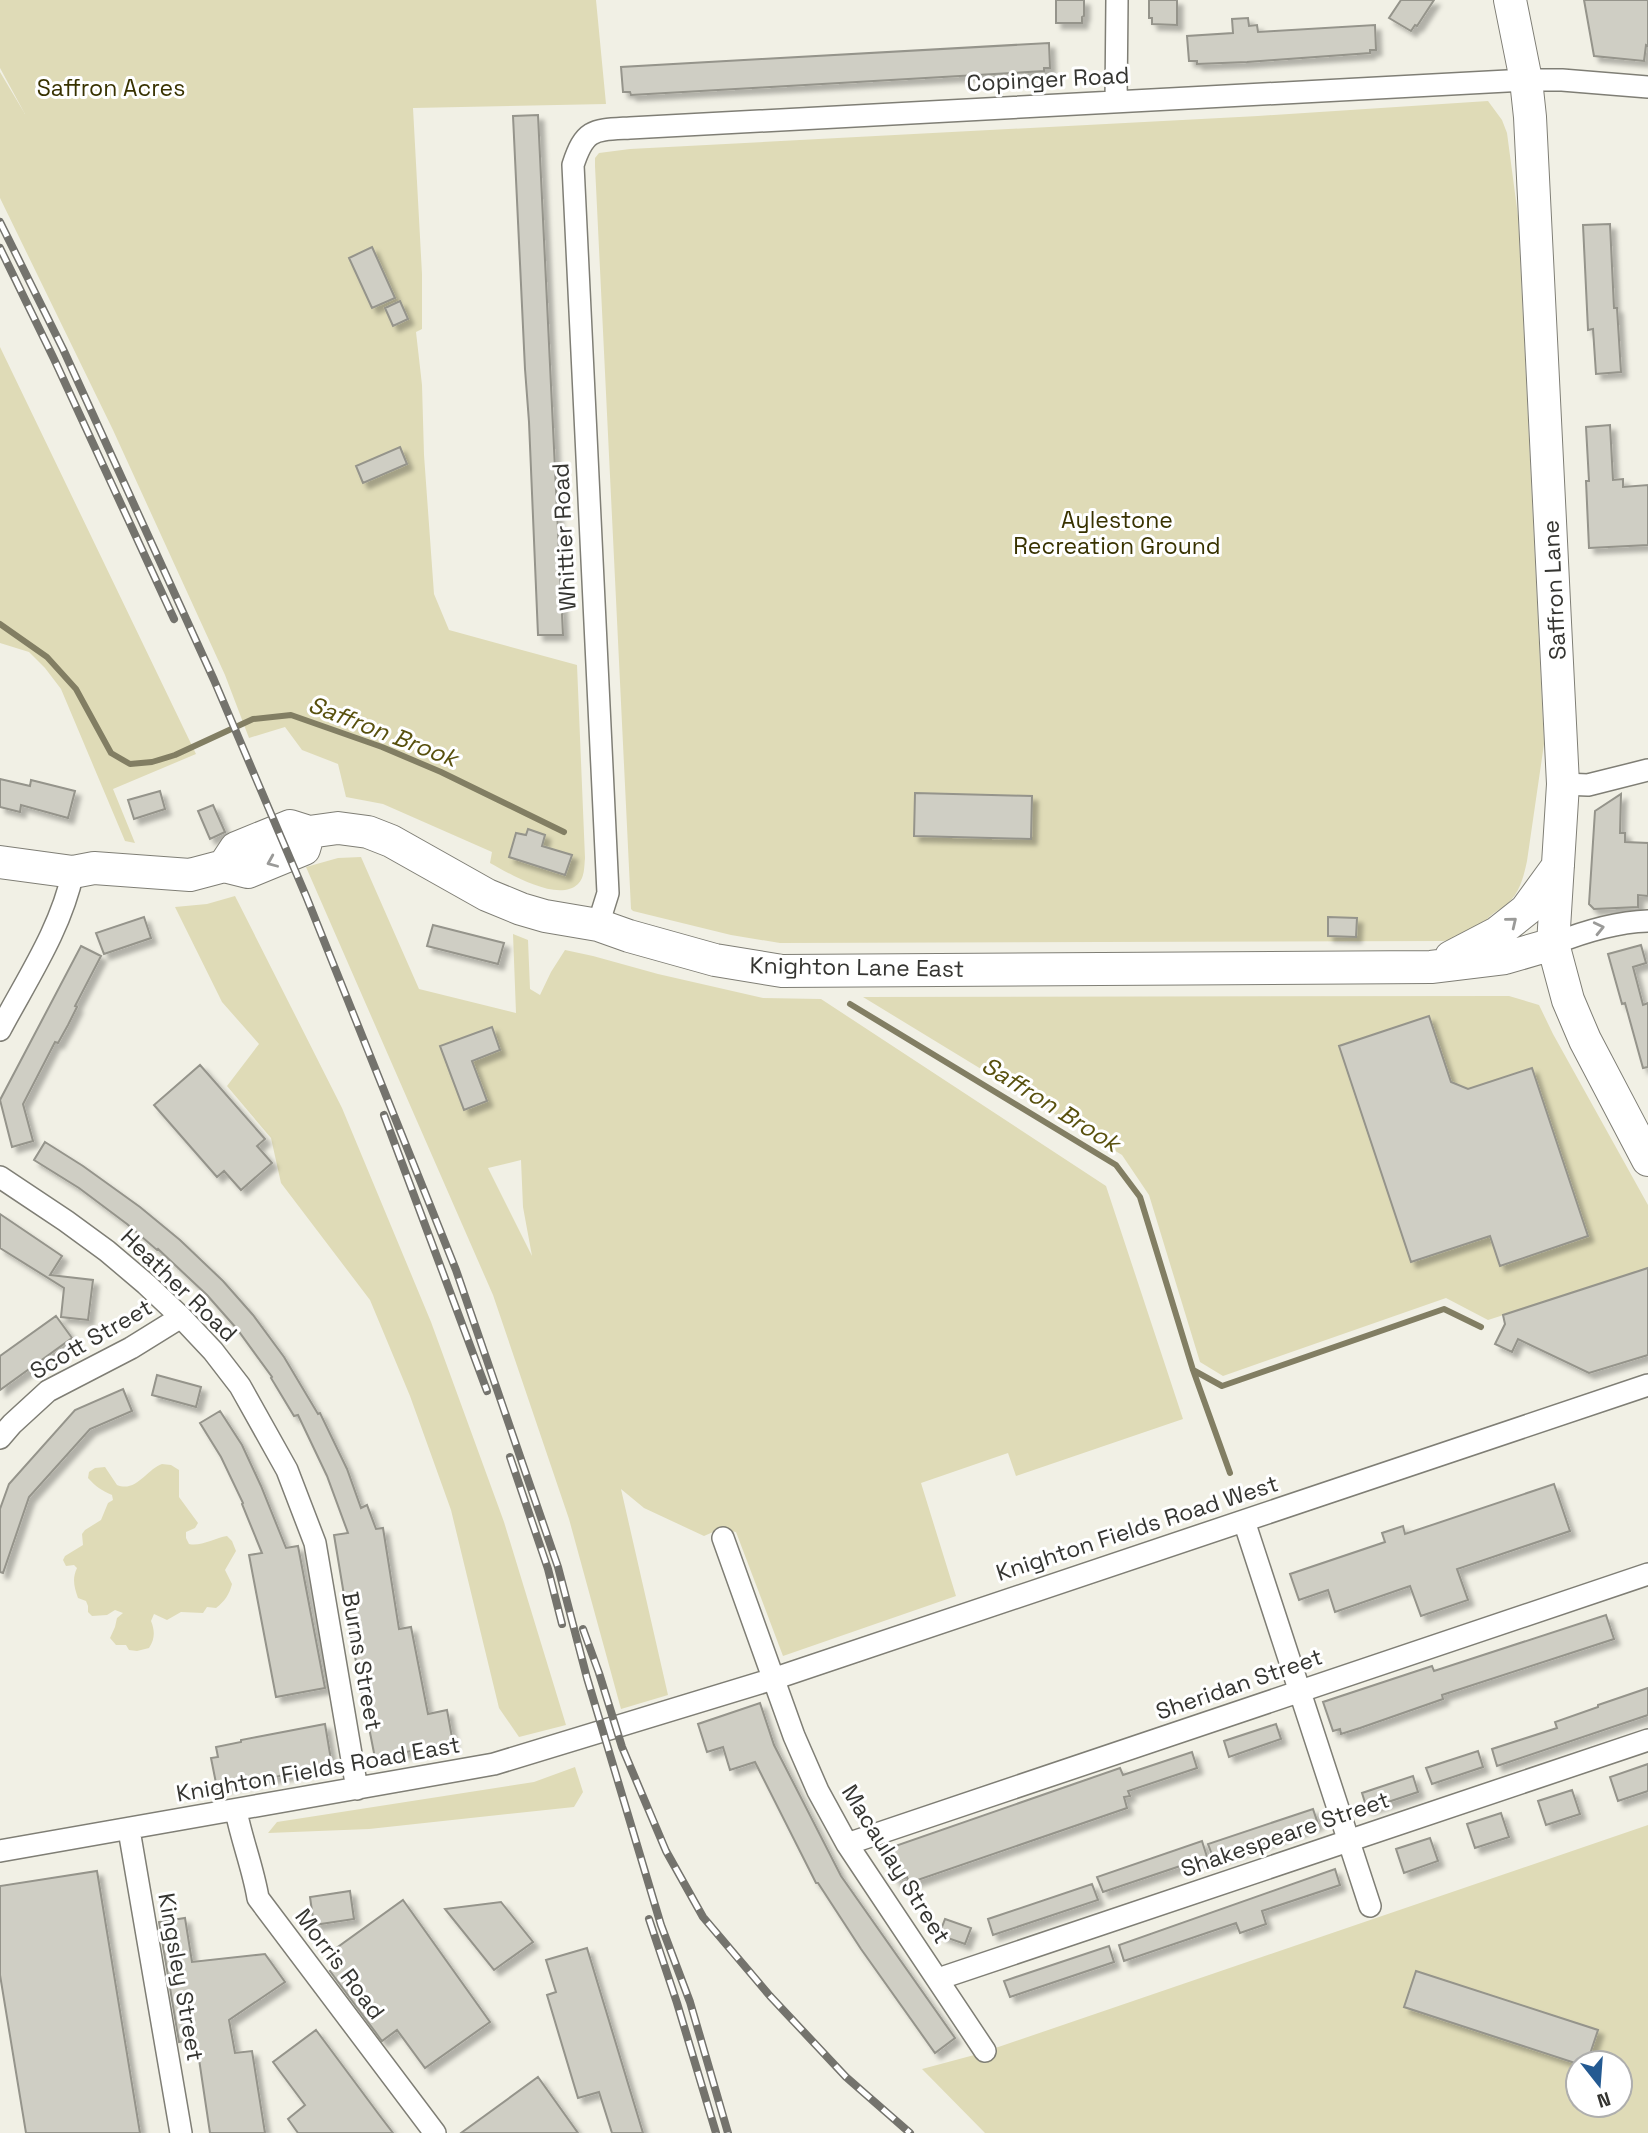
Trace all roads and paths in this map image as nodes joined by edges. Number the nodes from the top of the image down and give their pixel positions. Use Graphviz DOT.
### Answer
graph roads {
  1 [pos="1117,0"];
  2 [pos="1510,0"];
  3 [pos="1526,80"];
  4 [pos="1648,87"];
  5 [pos="1116,102"];
  6 [pos="579,145"];
  7 [pos="1648,770"];
  8 [pos="1563,784"];
  9 [pos="0,862"];
  10 [pos="1558,866"];
  11 [pos="73,872"];
  12 [pos="1648,921"];
  13 [pos="598,925"];
  14 [pos="1553,944"];
  15 [pos="1431,967"];
  16 [pos="0,1030"];
  17 [pos="1648,1160"];
  18 [pos="0,1178"];
  19 [pos="181,1317"];
  20 [pos="1648,1385"];
  21 [pos="0,1438"];
  22 [pos="1244,1521"];
  23 [pos="723,1538"];
  24 [pos="315,1543"];
  25 [pos="1648,1574"];
  26 [pos="773,1679"];
  27 [pos="1300,1691"];
  28 [pos="641,1719"];
  29 [pos="1648,1740"];
  30 [pos="357,1789"];
  31 [pos="236,1811"];
  32 [pos="129,1829"];
  33 [pos="1349,1840"];
  34 [pos="847,1844"];
  35 [pos="0,1852"];
  36 [pos="1370,1906"];
  37 [pos="938,1979"];
  38 [pos="985,2051"];
  39 [pos="181,2133"];
  40 [pos="435,2133"];
  1 -- 5 [label="street"];
  2 -- 3 [label="street, Saffron Lane"];
  3 -- 4 [label="street, Copinger Road"];
  3 -- 5 [label="street, Copinger Road"];
  3 -- 8 [label="street, Saffron Lane"];
  5 -- 6 [label="street, Copinger Road"];
  6 -- 13 [label="street, Whittier Road"];
  7 -- 8 [label="street"];
  8 -- 10 [label="street, Saffron Lane"];
  9 -- 11 [label="street, Knighton Lane East"];
  10 -- 14 [label="street, Saffron Lane"];
  15 -- 10 [label="street, Knighton Lane East, one-way"];
  11 -- 13 [label="street, Knighton Lane East"];
  11 -- 16 [label="street"];
  14 -- 12 [label="street, one-way"];
  13 -- 15 [label="street, Knighton Lane East"];
  14 -- 15 [label="street, Knighton Lane East"];
  14 -- 17 [label="street, Saffron Lane"];
  18 -- 19 [label="street, Heather Road"];
  19 -- 21 [label="street, Scott Street"];
  19 -- 24 [label="street, Heather Road"];
  20 -- 22 [label="street, Knighton Fields Road West"];
  22 -- 26 [label="street, Knighton Fields Road West"];
  22 -- 27 [label="street"];
  23 -- 26 [label="street, Macaulay Street"];
  24 -- 30 [label="street, Burns Street"];
  25 -- 27 [label="street, Sheridan Street"];
  26 -- 28 [label="street, Knighton Fields Road West"];
  26 -- 34 [label="street, Macaulay Street"];
  27 -- 33 [label="street"];
  27 -- 34 [label="street, Sheridan Street"];
  28 -- 30 [label="street, Knighton Fields Road East"];
  29 -- 33 [label="street, Shakespeare Street"];
  30 -- 31 [label="street, Knighton Fields Road East"];
  31 -- 32 [label="street, Knighton Fields Road East"];
  31 -- 40 [label="street, Morris Road"];
  32 -- 35 [label="street, Knighton Fields Road East"];
  32 -- 39 [label="street, Kingsley Street"];
  33 -- 36 [label="street"];
  33 -- 37 [label="street, Shakespeare Street"];
  34 -- 37 [label="street, Macaulay Street"];
  37 -- 38 [label="street, Macaulay Street"];
}
